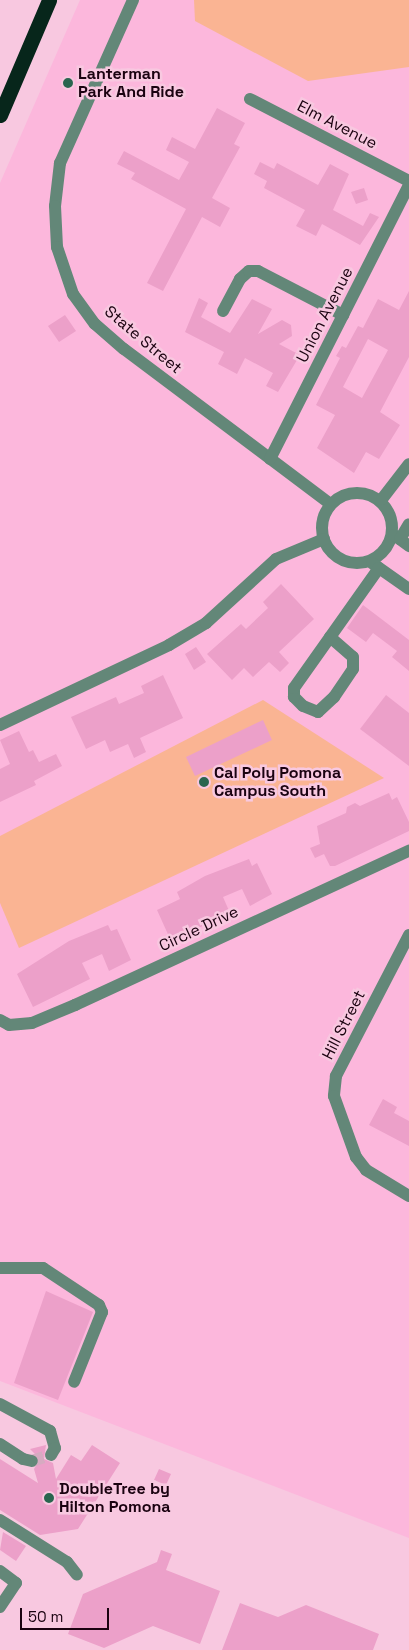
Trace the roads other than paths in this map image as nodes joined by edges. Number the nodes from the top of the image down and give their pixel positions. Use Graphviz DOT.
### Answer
graph roads {
  1 [pos="49,0"];
  2 [pos="133,0"];
  3 [pos="250,99"];
  4 [pos="0,115"];
  5 [pos="409,181"];
  6 [pos="409,185"];
  7 [pos="222,311"];
  8 [pos="343,315"];
  9 [pos="270,459"];
  10 [pos="409,464"];
  11 [pos="382,499"];
  12 [pos="329,503"];
  13 [pos="409,524"];
  14 [pos="324,540"];
  15 [pos="401,540"];
  16 [pos="374,565"];
  17 [pos="409,589"];
  18 [pos="330,637"];
  19 [pos="0,725"];
  20 [pos="409,851"];
  21 [pos="409,935"];
  22 [pos="0,1020"];
  23 [pos="409,1196"];
  24 [pos="0,1268"];
  25 [pos="74,1382"];
  26 [pos="0,1404"];
  27 [pos="0,1444"];
  28 [pos="51,1455"];
  29 [pos="32,1461"];
  30 [pos="0,1520"];
  31 [pos="0,1571"];
  32 [pos="77,1575"];
  33 [pos="0,1607"];
  1 -- 4 [label="highway"];
  2 -- 9 [label="street, State Street"];
  3 -- 5 [label="street, Elm Avenue"];
  6 -- 8 [label="street, Union Avenue"];
  7 -- 8 [label="street"];
  8 -- 9 [label="street, Union Avenue"];
  9 -- 12 [label="street, State Street"];
  10 -- 11 [label="street"];
  11 -- 12 [label="street"];
  11 -- 15 [label="street"];
  12 -- 14 [label="street"];
  13 -- 15 [label="street"];
  14 -- 16 [label="street"];
  14 -- 19 [label="street"];
  15 -- 16 [label="street"];
  16 -- 17 [label="street"];
  16 -- 18 [label="street"];
  18 -- 18 [label="street"];
  20 -- 22 [label="street, Circle Drive"];
  21 -- 23 [label="street, Hill Street"];
  24 -- 25 [label="street"];
  26 -- 28 [label="street"];
  27 -- 29 [label="street"];
  30 -- 32 [label="street"];
  31 -- 33 [label="street"];
}
